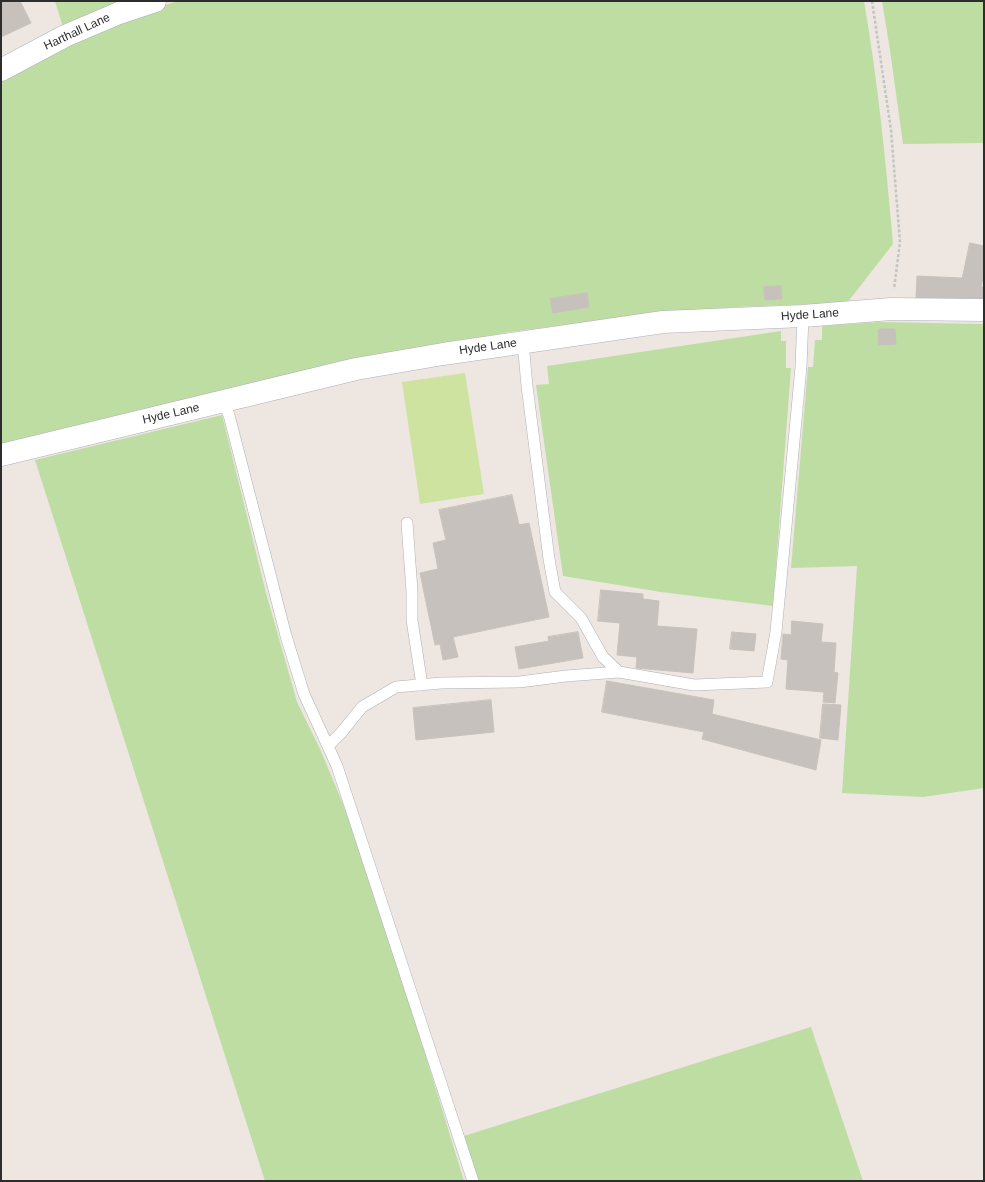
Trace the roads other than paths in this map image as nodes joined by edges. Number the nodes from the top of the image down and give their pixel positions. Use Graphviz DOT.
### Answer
graph roads {
  1 [pos="155,1"];
  2 [pos="1,70"];
  3 [pos="984,310"];
  4 [pos="802,316"];
  5 [pos="523,342"];
  6 [pos="223,401"];
  7 [pos="1,455"];
  8 [pos="407,523"];
  9 [pos="619,672"];
  10 [pos="422,685"];
  11 [pos="328,746"];
  12 [pos="473,1181"];
  1 -- 2 [label="street, Harthall Lane"];
  3 -- 4 [label="street, Hyde Lane"];
  4 -- 5 [label="street, Hyde Lane"];
  4 -- 9 [label="lane"];
  5 -- 6 [label="street, Hyde Lane"];
  5 -- 9 [label="lane"];
  6 -- 7 [label="street, Hyde Lane"];
  6 -- 11 [label="lane"];
  8 -- 10 [label="lane"];
  9 -- 10 [label="lane"];
  10 -- 11 [label="lane"];
  11 -- 12 [label="lane"];
}
